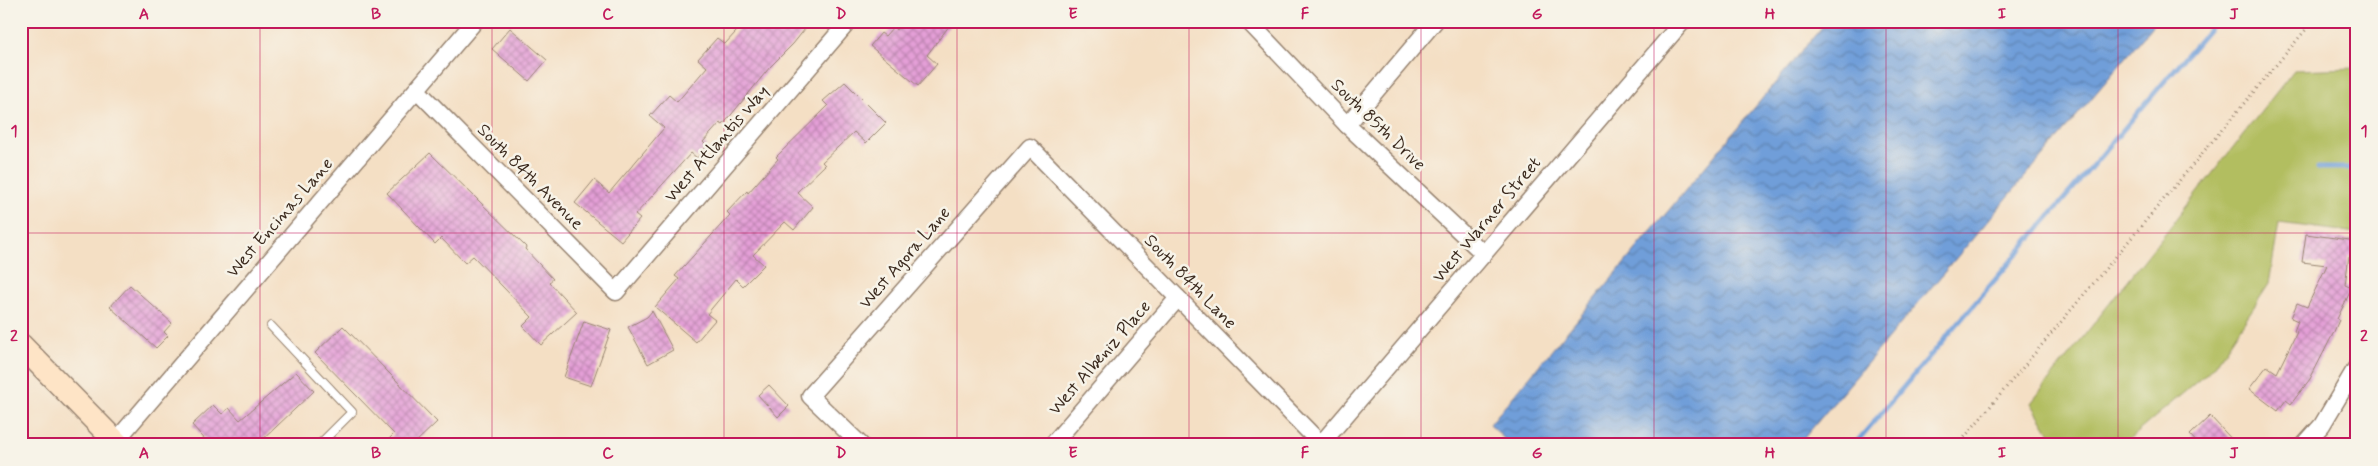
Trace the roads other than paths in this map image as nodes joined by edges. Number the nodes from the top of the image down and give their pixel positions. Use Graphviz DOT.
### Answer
graph roads {
  1 [pos="475,21"];
  2 [pos="849,21"];
  3 [pos="1248,21"];
  4 [pos="1435,21"];
  5 [pos="1683,21"];
  6 [pos="417,90"];
  7 [pos="1347,124"];
  8 [pos="1030,147"];
  9 [pos="1484,254"];
  10 [pos="616,292"];
  11 [pos="1178,298"];
  12 [pos="271,326"];
  13 [pos="21,345"];
  14 [pos="2357,366"];
  15 [pos="117,443"];
  16 [pos="319,445"];
  17 [pos="861,445"];
  18 [pos="1052,445"];
  19 [pos="1321,445"];
  20 [pos="2304,445"];
  1 -- 6 [label="street, West Encinas Lane"];
  2 -- 10 [label="street, West Atlantis Way"];
  3 -- 7 [label="street, South 85th Drive"];
  4 -- 7 [label="street"];
  5 -- 9 [label="street, West Warner Street"];
  6 -- 10 [label="street, South 84th Avenue"];
  6 -- 15 [label="street, West Encinas Lane"];
  7 -- 9 [label="street, South 85th Drive"];
  8 -- 11 [label="street, South 84th Lane"];
  8 -- 17 [label="street, West Agora Lane"];
  9 -- 19 [label="street, West Warner Street"];
  11 -- 18 [label="street, West Albeniz Place"];
  11 -- 19 [label="street, South 84th Lane"];
  12 -- 16 [label="lane"];
  13 -- 15 [label="main road"];
  14 -- 20 [label="street"];
}
